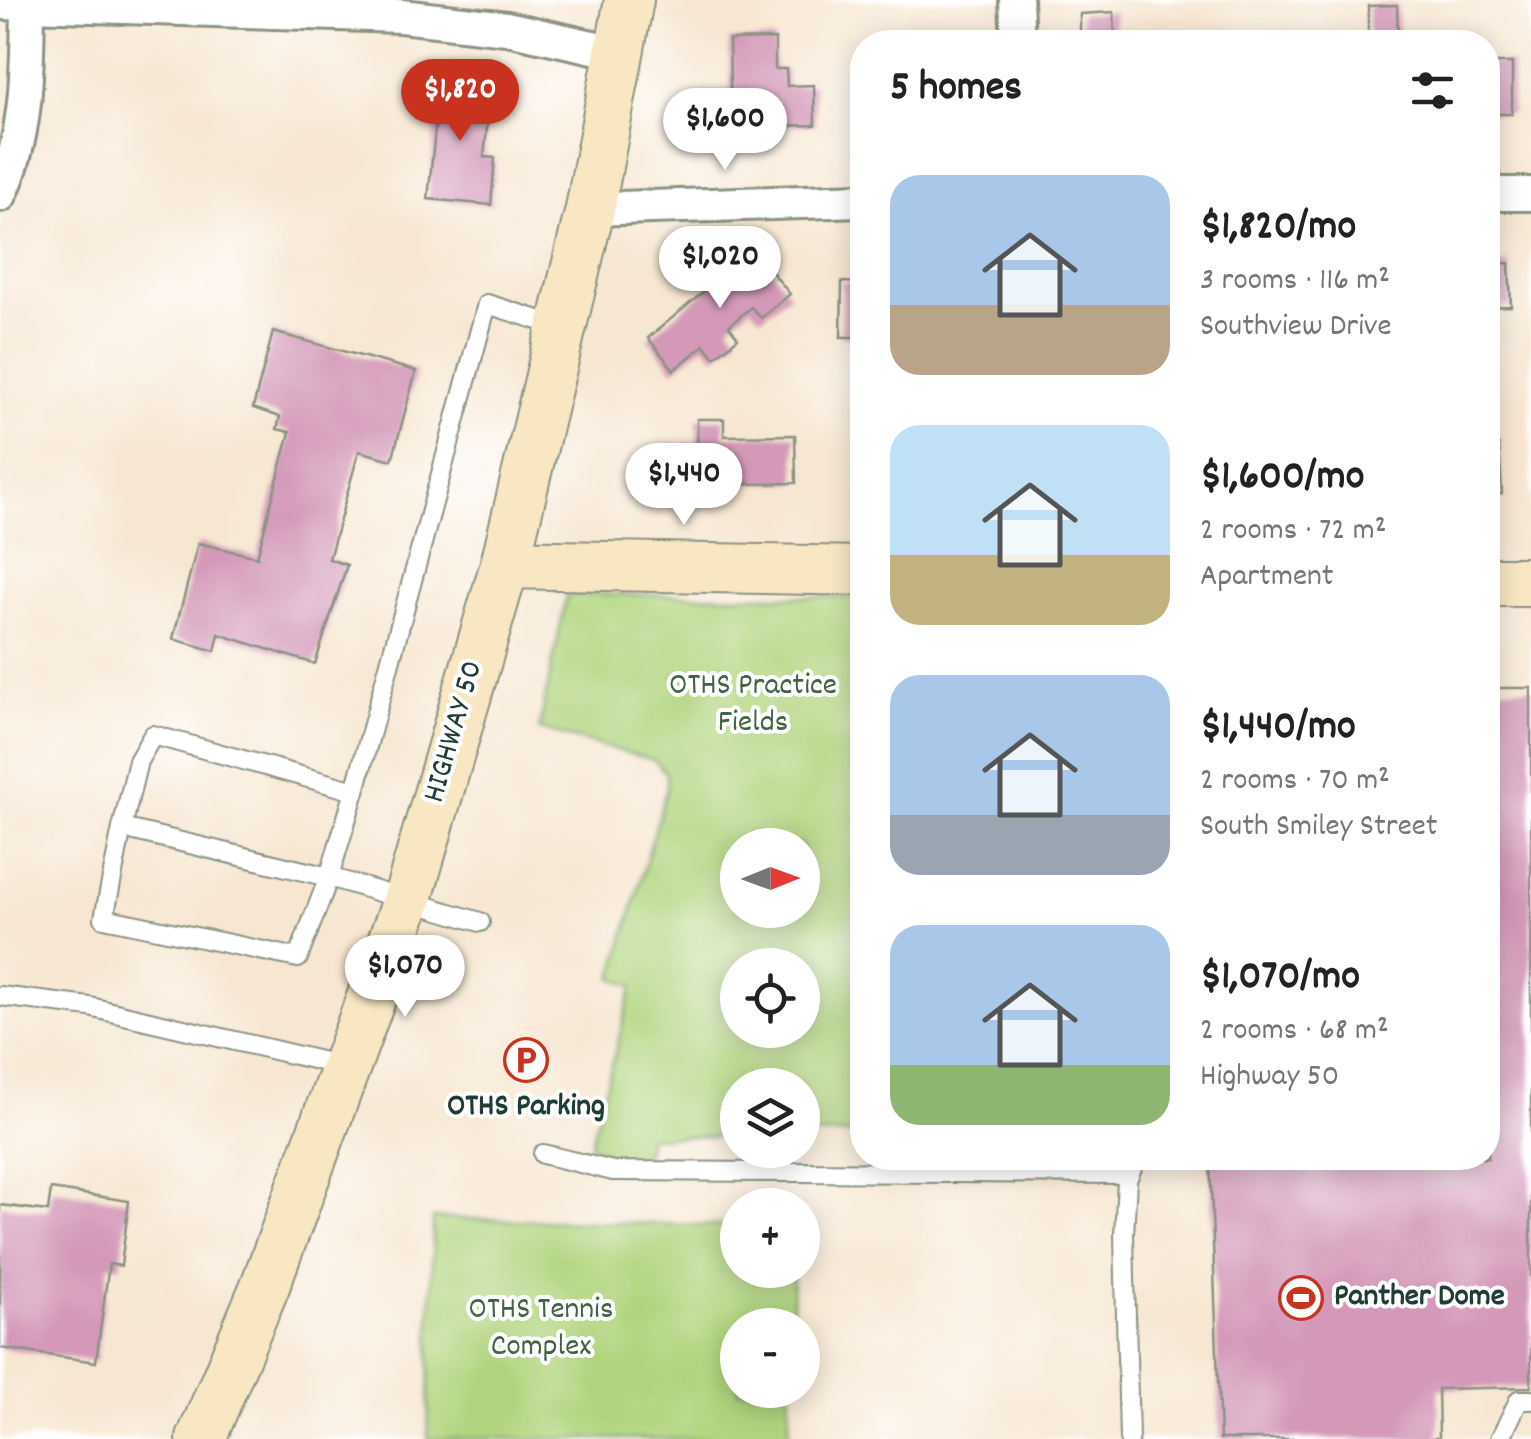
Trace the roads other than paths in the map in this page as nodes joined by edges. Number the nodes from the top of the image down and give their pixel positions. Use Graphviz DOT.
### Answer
graph roads {
  1 [pos="629,0"];
  2 [pos="1016,0"];
  3 [pos="14,4"];
  4 [pos="1017,30"];
  5 [pos="620,53"];
  6 [pos="1500,194"];
  7 [pos="1531,194"];
  8 [pos="0,195"];
  9 [pos="850,200"];
  10 [pos="590,209"];
  11 [pos="562,327"];
  12 [pos="504,564"];
  13 [pos="850,570"];
  14 [pos="1500,582"];
  15 [pos="1531,582"];
  16 [pos="355,791"];
  17 [pos="122,828"];
  18 [pos="329,876"];
  19 [pos="408,898"];
  20 [pos="480,922"];
  21 [pos="0,996"];
  22 [pos="347,1068"];
  23 [pos="544,1154"];
  24 [pos="850,1169"];
  25 [pos="1132,1170"];
  26 [pos="1531,1400"];
  27 [pos="201,1439"];
  28 [pos="1128,1439"];
  29 [pos="1500,1439"];
  1 -- 5 [label="main road, HIGHWAY 50"];
  2 -- 4 [label="street"];
  3 -- 5 [label="street"];
  3 -- 8 [label="street"];
  5 -- 10 [label="main road, HIGHWAY 50"];
  6 -- 7 [label="street"];
  9 -- 10 [label="street"];
  10 -- 11 [label="main road, HIGHWAY 50"];
  11 -- 12 [label="main road, HIGHWAY 50"];
  11 -- 16 [label="lane"];
  12 -- 13 [label="main road"];
  12 -- 19 [label="main road, HIGHWAY 50"];
  14 -- 15 [label="main road"];
  16 -- 17 [label="lane"];
  16 -- 18 [label="lane"];
  17 -- 18 [label="lane"];
  17 -- 18 [label="lane"];
  18 -- 19 [label="lane"];
  19 -- 20 [label="lane"];
  19 -- 22 [label="main road, HIGHWAY 50"];
  21 -- 22 [label="lane"];
  22 -- 27 [label="main road, HIGHWAY 50"];
  23 -- 24 [label="lane"];
  25 -- 28 [label="lane"];
  26 -- 29 [label="lane"];
}
